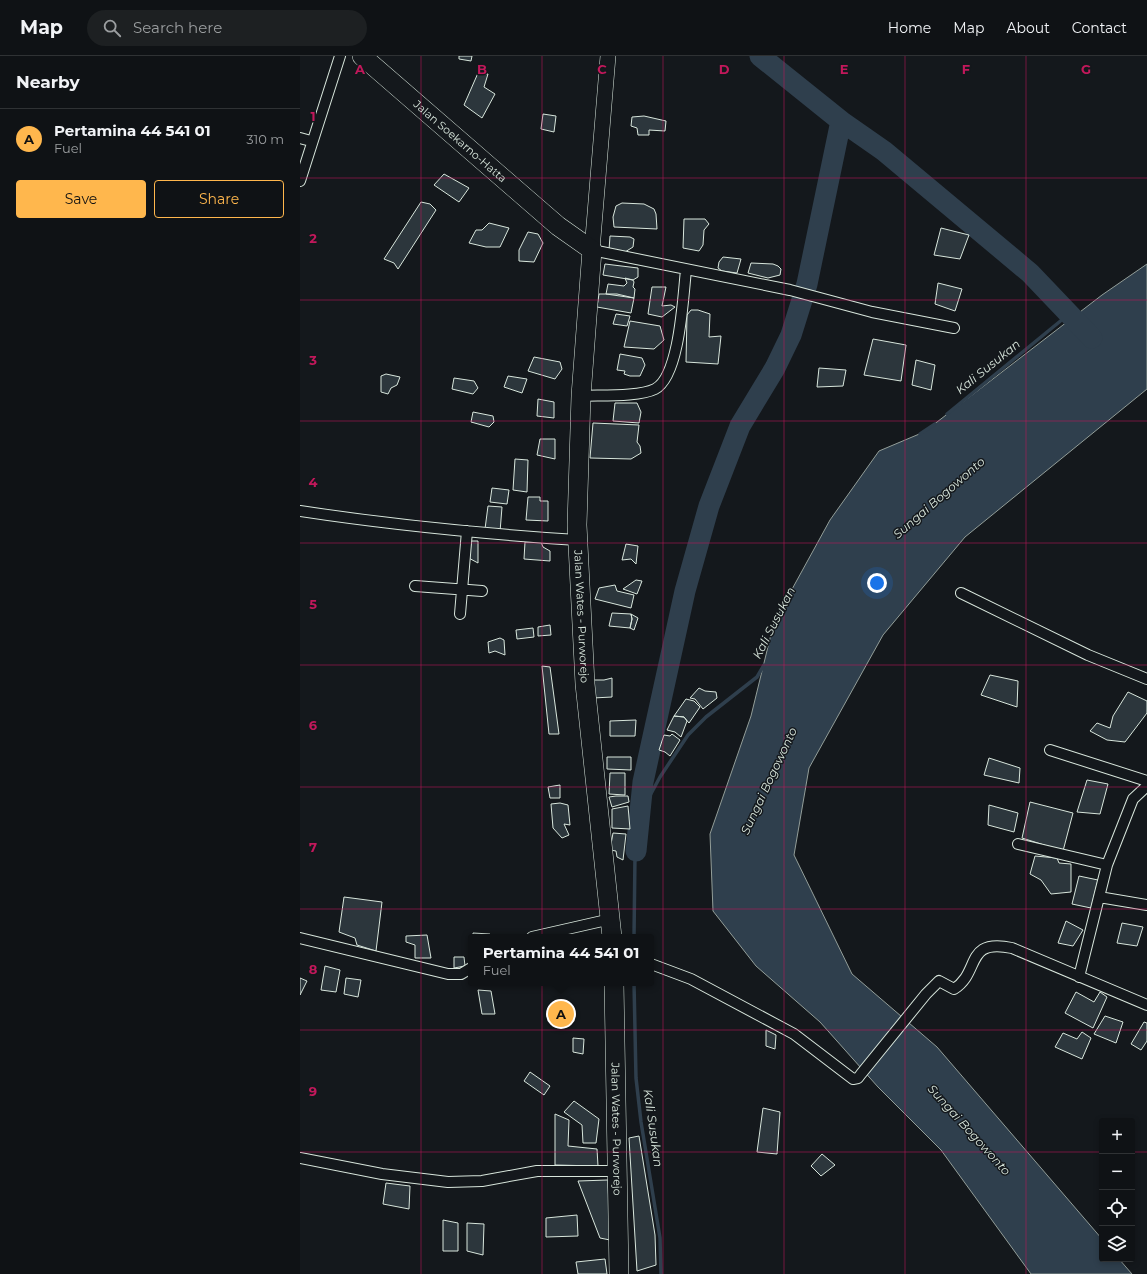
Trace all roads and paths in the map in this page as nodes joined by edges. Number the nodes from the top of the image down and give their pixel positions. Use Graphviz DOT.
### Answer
graph roads {
  1 [pos="340,56"];
  2 [pos="362,56"];
  3 [pos="608,56"];
  4 [pos="300,138"];
  5 [pos="311,141"];
  6 [pos="300,181"];
  7 [pos="592,250"];
  8 [pos="686,270"];
  9 [pos="954,328"];
  10 [pos="581,396"];
  11 [pos="300,511"];
  12 [pos="467,531"];
  13 [pos="577,540"];
  14 [pos="415,586"];
  15 [pos="462,590"];
  16 [pos="482,591"];
  17 [pos="961,593"];
  18 [pos="460,614"];
  19 [pos="1147,679"];
  20 [pos="1050,750"];
  21 [pos="1147,781"];
  22 [pos="1145,790"];
  23 [pos="1018,844"];
  24 [pos="1107,865"];
  25 [pos="1099,897"];
  26 [pos="1147,905"];
  27 [pos="612,928"];
  28 [pos="559,934"];
  29 [pos="300,938"];
  30 [pos="654,965"];
  31 [pos="468,970"];
  32 [pos="1079,977"];
  33 [pos="614,986"];
  34 [pos="1147,1005"];
  35 [pos="300,1158"];
  36 [pos="617,1171"];
  37 [pos="619,1274"];
  1 -- 5 [label="street"];
  2 -- 7 [label="highway, Jalan Soekarno-Hatta"];
  3 -- 7 [label="main road"];
  4 -- 5 [label="street"];
  5 -- 6 [label="street"];
  7 -- 8 [label="street"];
  7 -- 10 [label="highway, Jalan Wates - Purworejo"];
  8 -- 9 [label="street"];
  8 -- 10 [label="street"];
  10 -- 13 [label="highway, Jalan Wates - Purworejo"];
  11 -- 12 [label="street"];
  12 -- 13 [label="street"];
  12 -- 15 [label="street"];
  13 -- 27 [label="highway, Jalan Wates - Purworejo"];
  14 -- 15 [label="street"];
  15 -- 16 [label="street"];
  15 -- 18 [label="street"];
  17 -- 19 [label="street"];
  20 -- 21 [label="street"];
  22 -- 24 [label="street"];
  23 -- 24 [label="street"];
  24 -- 25 [label="street"];
  25 -- 26 [label="street"];
  25 -- 32 [label="street"];
  27 -- 28 [label="street"];
  29 -- 31 [label="street"];
  30 -- 32 [label="street"];
  32 -- 34 [label="street"];
  33 -- 36 [label="highway, Jalan Wates - Purworejo"];
  35 -- 36 [label="street"];
  36 -- 37 [label="highway, Jalan Wates - Purworejo"];
}
